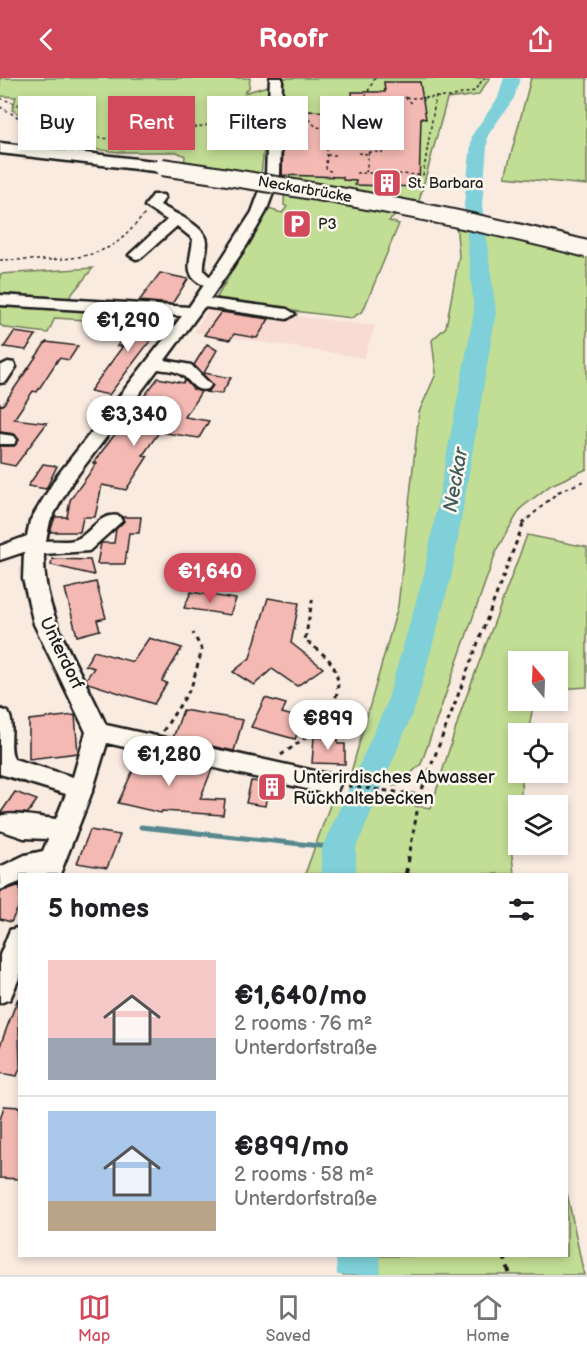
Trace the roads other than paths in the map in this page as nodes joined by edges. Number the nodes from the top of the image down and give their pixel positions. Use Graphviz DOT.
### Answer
graph roads {
  1 [pos="276,78"];
  2 [pos="0,148"];
  3 [pos="155,202"];
  4 [pos="176,219"];
  5 [pos="587,249"];
  6 [pos="136,255"];
  7 [pos="213,283"];
  8 [pos="0,300"];
  9 [pos="196,307"];
  10 [pos="287,314"];
  11 [pos="154,363"];
  12 [pos="202,385"];
  13 [pos="112,521"];
  14 [pos="34,545"];
  15 [pos="0,553"];
  16 [pos="0,718"];
  17 [pos="98,732"];
  18 [pos="0,750"];
  19 [pos="0,755"];
  20 [pos="328,784"];
  21 [pos="81,789"];
  22 [pos="9,823"];
  23 [pos="65,830"];
  24 [pos="49,868"];
  25 [pos="0,879"];
  26 [pos="18,944"];
  27 [pos="0,990"];
  1 -- 7 [label="street, Unterdorf"];
  2 -- 5 [label="main road, Neckarbrücke, bridge"];
  3 -- 4 [label="street"];
  4 -- 6 [label="street"];
  4 -- 7 [label="street"];
  7 -- 9 [label="street, Unterdorf"];
  8 -- 9 [label="street"];
  9 -- 10 [label="street"];
  9 -- 11 [label="street, Unterdorf"];
  11 -- 12 [label="street"];
  11 -- 14 [label="street, Unterdorf"];
  13 -- 14 [label="street"];
  14 -- 15 [label="street"];
  14 -- 17 [label="street, Unterdorf"];
  16 -- 18 [label="street"];
  17 -- 20 [label="street"];
  17 -- 21 [label="street"];
  19 -- 21 [label="street"];
  21 -- 23 [label="street"];
  22 -- 23 [label="street"];
  23 -- 24 [label="street"];
  24 -- 25 [label="street"];
  26 -- 27 [label="street"];
}
